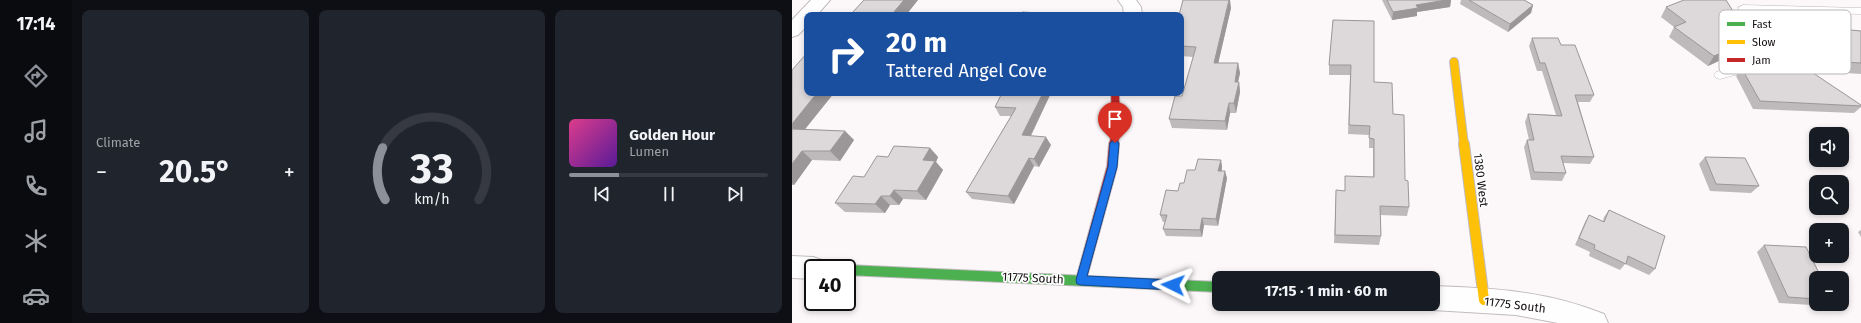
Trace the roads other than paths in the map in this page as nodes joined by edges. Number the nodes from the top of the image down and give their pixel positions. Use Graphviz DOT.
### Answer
graph roads {
  1 [pos="821,0"];
  2 [pos="1127,0"];
  3 [pos="1744,10"];
  4 [pos="1822,10"];
  5 [pos="1851,11"];
  6 [pos="1861,11"];
  7 [pos="810,12"];
  8 [pos="1133,12"];
  9 [pos="804,18"];
  10 [pos="792,31"];
  11 [pos="1454,62"];
  12 [pos="1724,74"];
  13 [pos="1720,75"];
  14 [pos="1115,96"];
  15 [pos="792,267"];
  16 [pos="804,268"];
  17 [pos="856,270"];
  18 [pos="1081,280"];
  19 [pos="1212,287"];
  20 [pos="1440,298"];
  21 [pos="1484,300"];
  22 [pos="1595,323"];
  1 -- 7 [label="street"];
  2 -- 8 [label="street"];
  3 -- 4 [label="lane"];
  5 -- 6 [label="lane"];
  9 -- 10 [label="street"];
  11 -- 21 [label="street, 1380 West"];
  12 -- 13 [label="lane"];
  14 -- 18 [label="street"];
  15 -- 16 [label="street"];
  17 -- 18 [label="street, 11775 South"];
  18 -- 19 [label="street, 11775 South"];
  20 -- 21 [label="street, 11775 South"];
  21 -- 22 [label="street, 11775 South"];
}
